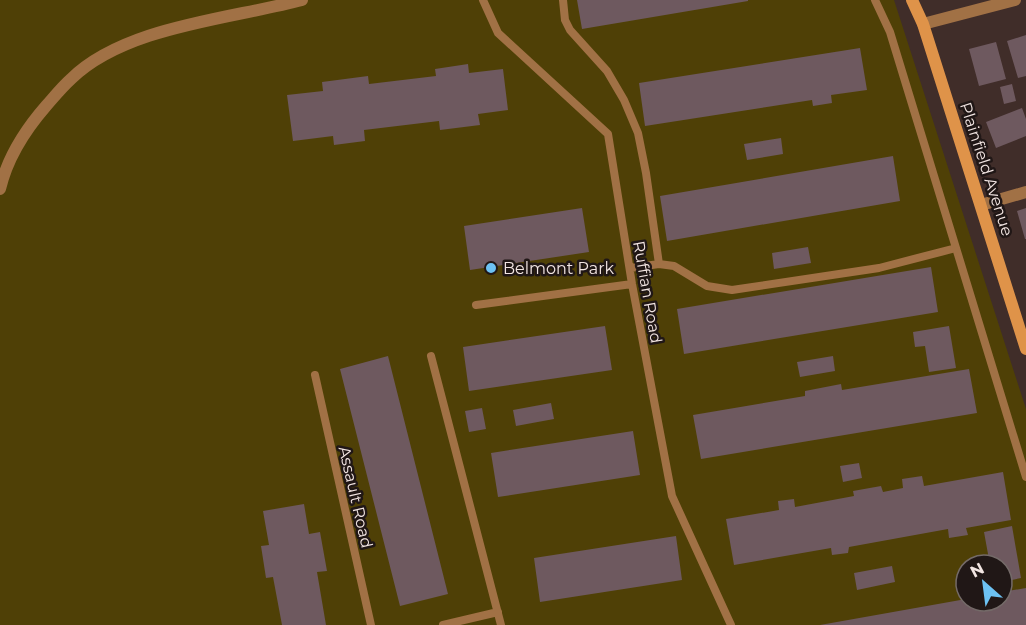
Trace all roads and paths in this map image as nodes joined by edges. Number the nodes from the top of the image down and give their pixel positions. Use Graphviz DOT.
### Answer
graph roads {
  1 [pos="302,0"];
  2 [pos="483,0"];
  3 [pos="563,0"];
  4 [pos="875,0"];
  5 [pos="912,0"];
  6 [pos="1015,0"];
  7 [pos="923,24"];
  8 [pos="0,189"];
  9 [pos="1026,192"];
  10 [pos="981,205"];
  11 [pos="956,248"];
  12 [pos="658,264"];
  13 [pos="630,268"];
  14 [pos="632,284"];
  15 [pos="476,305"];
  16 [pos="1026,349"];
  17 [pos="431,356"];
  18 [pos="315,375"];
  19 [pos="1026,477"];
  20 [pos="498,612"];
  21 [pos="371,625"];
  22 [pos="443,625"];
  23 [pos="501,625"];
  24 [pos="731,625"];
  1 -- 8 [label="street"];
  2 -- 13 [label="lane, Ruffian Road"];
  3 -- 12 [label="lane"];
  4 -- 11 [label="lane"];
  5 -- 7 [label="main road, Plainfield Avenue"];
  6 -- 7 [label="street"];
  7 -- 10 [label="main road, Plainfield Avenue"];
  9 -- 10 [label="street"];
  10 -- 16 [label="main road, Plainfield Avenue"];
  11 -- 12 [label="lane"];
  11 -- 19 [label="lane"];
  12 -- 13 [label="lane"];
  13 -- 14 [label="lane, Ruffian Road"];
  14 -- 15 [label="lane"];
  14 -- 24 [label="lane, Ruffian Road"];
  17 -- 20 [label="lane"];
  18 -- 21 [label="lane, Assault Road"];
  20 -- 22 [label="lane"];
  20 -- 23 [label="lane"];
}
